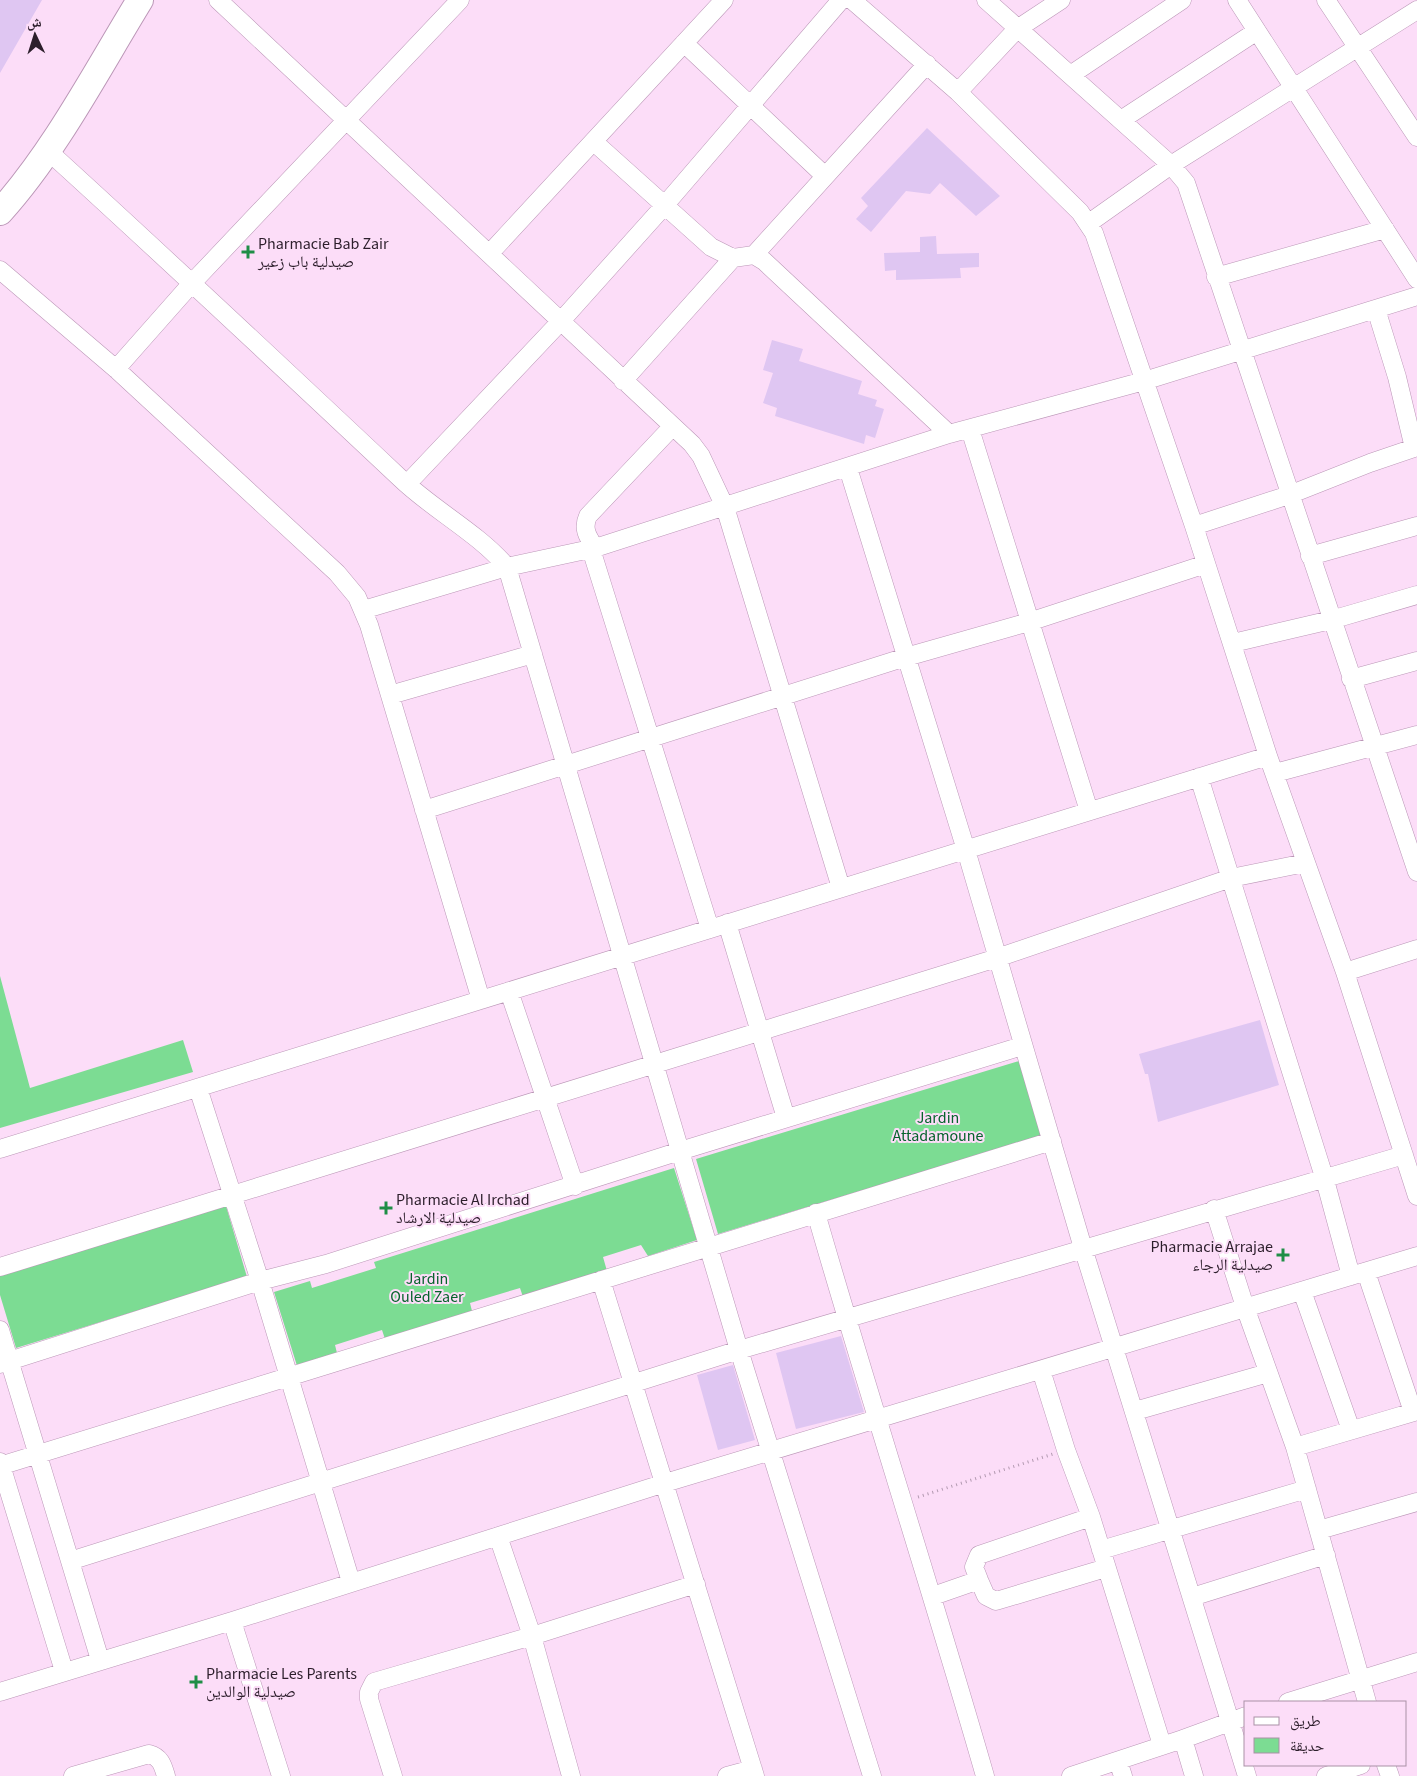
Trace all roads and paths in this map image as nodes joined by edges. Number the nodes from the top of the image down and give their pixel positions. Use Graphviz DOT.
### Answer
graph roads {
  1 [pos="140,0"];
  2 [pos="218,0"];
  3 [pos="460,0"];
  4 [pos="724,0"];
  5 [pos="841,0"];
  6 [pos="852,0"];
  7 [pos="986,0"];
  8 [pos="1061,0"];
  9 [pos="1182,0"];
  10 [pos="1237,0"];
  11 [pos="1326,0"];
  12 [pos="1417,10"];
  13 [pos="1017,28"];
  14 [pos="1257,31"];
  15 [pos="684,44"];
  16 [pos="1356,48"];
  17 [pos="927,64"];
  18 [pos="1072,74"];
  19 [pos="1293,87"];
  20 [pos="958,92"];
  21 [pos="750,106"];
  22 [pos="1121,120"];
  23 [pos="346,121"];
  24 [pos="1417,137"];
  25 [pos="594,142"];
  26 [pos="47,150"];
  27 [pos="1171,164"];
  28 [pos="825,176"];
  29 [pos="664,206"];
  30 [pos="0,212"];
  31 [pos="1089,223"];
  32 [pos="1385,229"];
  33 [pos="490,253"];
  34 [pos="754,255"];
  35 [pos="734,258"];
  36 [pos="0,270"];
  37 [pos="1216,277"];
  38 [pos="1417,278"];
  39 [pos="192,283"];
  40 [pos="1417,296"];
  41 [pos="1376,309"];
  42 [pos="560,321"];
  43 [pos="1241,351"];
  44 [pos="116,369"];
  45 [pos="623,381"];
  46 [pos="1144,381"];
  47 [pos="672,427"];
  48 [pos="970,429"];
  49 [pos="949,434"];
  50 [pos="1416,448"];
  51 [pos="848,468"];
  52 [pos="407,484"];
  53 [pos="1289,495"];
  54 [pos="725,507"];
  55 [pos="1194,526"];
  56 [pos="1417,526"];
  57 [pos="593,549"];
  58 [pos="1310,556"];
  59 [pos="1206,564"];
  60 [pos="507,567"];
  61 [pos="1417,595"];
  62 [pos="363,610"];
  63 [pos="1331,620"];
  64 [pos="1029,622"];
  65 [pos="1233,643"];
  66 [pos="533,654"];
  67 [pos="906,657"];
  68 [pos="1417,661"];
  69 [pos="1351,680"];
  70 [pos="390,695"];
  71 [pos="781,696"];
  72 [pos="1417,735"];
  73 [pos="650,738"];
  74 [pos="1375,748"];
  75 [pos="1268,756"];
  76 [pos="564,765"];
  77 [pos="1275,773"];
  78 [pos="1199,777"];
  79 [pos="424,810"];
  80 [pos="1090,811"];
  81 [pos="966,850"];
  82 [pos="1305,863"];
  83 [pos="1417,872"];
  84 [pos="1231,878"];
  85 [pos="841,888"];
  86 [pos="727,924"];
  87 [pos="710,929"];
  88 [pos="1417,949"];
  89 [pos="622,956"];
  90 [pos="997,958"];
  91 [pos="1345,972"];
  92 [pos="509,991"];
  93 [pos="481,1000"];
  94 [pos="760,1032"];
  95 [pos="1022,1046"];
  96 [pos="654,1065"];
  97 [pos="198,1088"];
  98 [pos="546,1098"];
  99 [pos="786,1118"];
  100 [pos="1052,1141"];
  101 [pos="0,1149"];
  102 [pos="680,1151"];
  103 [pos="1404,1155"];
  104 [pos="1325,1180"];
  105 [pos="575,1186"];
  106 [pos="232,1195"];
  107 [pos="1417,1196"];
  108 [pos="1214,1209"];
  109 [pos="816,1213"];
  110 [pos="709,1246"];
  111 [pos="1083,1248"];
  112 [pos="1417,1256"];
  113 [pos="0,1267"];
  114 [pos="1358,1274"];
  115 [pos="260,1280"];
  116 [pos="601,1280"];
  117 [pos="1302,1291"];
  118 [pos="1245,1307"];
  119 [pos="846,1319"];
  120 [pos="0,1330"];
  121 [pos="1115,1346"];
  122 [pos="739,1350"];
  123 [pos="5,1362"];
  124 [pos="1041,1370"];
  125 [pos="1268,1373"];
  126 [pos="289,1378"];
  127 [pos="634,1384"];
  128 [pos="1134,1411"];
  129 [pos="1415,1412"];
  130 [pos="876,1421"];
  131 [pos="1350,1430"];
  132 [pos="1295,1446"];
  133 [pos="1066,1450"];
  134 [pos="771,1451"];
  135 [pos="38,1454"];
  136 [pos="0,1465"];
  137 [pos="322,1483"];
  138 [pos="665,1483"];
  139 [pos="1308,1489"];
  140 [pos="1417,1502"];
  141 [pos="901,1503"];
  142 [pos="1092,1517"];
  143 [pos="1171,1529"];
  144 [pos="1319,1530"];
  145 [pos="498,1536"];
  146 [pos="1101,1550"];
  147 [pos="1326,1555"];
  148 [pos="70,1562"];
  149 [pos="1106,1568"];
  150 [pos="979,1580"];
  151 [pos="351,1582"];
  152 [pos="696,1584"];
  153 [pos="933,1596"];
  154 [pos="1192,1597"];
  155 [pos="232,1621"];
  156 [pos="532,1636"];
  157 [pos="100,1660"];
  158 [pos="1417,1662"];
  159 [pos="64,1672"];
  160 [pos="1360,1679"];
  161 [pos="0,1692"];
  162 [pos="1291,1701"];
  163 [pos="1367,1701"];
  164 [pos="1238,1718"];
  165 [pos="1184,1740"];
  166 [pos="1162,1745"];
  167 [pos="1244,1757"];
  168 [pos="1358,1766"];
  169 [pos="1120,1768"];
  170 [pos="754,1772"];
  171 [pos="75,1776"];
  172 [pos="166,1776"];
  173 [pos="281,1776"];
  174 [pos="393,1776"];
  175 [pos="571,1776"];
  176 [pos="727,1776"];
  177 [pos="872,1776"];
  178 [pos="984,1776"];
  179 [pos="1070,1776"];
  180 [pos="1194,1776"];
  181 [pos="1326,1776"];
  1 -- 26 [label="main road"];
  2 -- 23 [label="street"];
  3 -- 23 [label="street"];
  4 -- 15 [label="street"];
  5 -- 21 [label="street"];
  6 -- 17 [label="street"];
  7 -- 13 [label="street"];
  8 -- 13 [label="street"];
  9 -- 18 [label="street"];
  10 -- 14 [label="street"];
  11 -- 16 [label="street"];
  12 -- 16 [label="street"];
  13 -- 18 [label="street"];
  13 -- 20 [label="street"];
  14 -- 19 [label="street"];
  14 -- 22 [label="street"];
  15 -- 21 [label="street"];
  15 -- 25 [label="street"];
  16 -- 19 [label="street"];
  16 -- 24 [label="street"];
  17 -- 20 [label="street"];
  17 -- 28 [label="street"];
  18 -- 22 [label="street"];
  19 -- 27 [label="street"];
  19 -- 32 [label="street"];
  20 -- 31 [label="street"];
  21 -- 28 [label="street"];
  21 -- 29 [label="street"];
  22 -- 27 [label="street"];
  23 -- 33 [label="street"];
  23 -- 39 [label="street"];
  25 -- 29 [label="street"];
  25 -- 33 [label="street"];
  26 -- 30 [label="main road"];
  26 -- 39 [label="street"];
  27 -- 31 [label="street"];
  27 -- 37 [label="street"];
  28 -- 34 [label="street"];
  29 -- 35 [label="street"];
  29 -- 42 [label="street"];
  31 -- 46 [label="street"];
  32 -- 37 [label="street"];
  32 -- 38 [label="street"];
  33 -- 42 [label="street"];
  34 -- 35 [label="street"];
  34 -- 49 [label="street"];
  35 -- 45 [label="street"];
  36 -- 44 [label="street"];
  37 -- 43 [label="street"];
  39 -- 44 [label="street"];
  39 -- 52 [label="street"];
  40 -- 41 [label="street"];
  41 -- 43 [label="street"];
  41 -- 50 [label="street"];
  42 -- 45 [label="street"];
  42 -- 52 [label="street"];
  43 -- 46 [label="street"];
  43 -- 53 [label="street"];
  44 -- 62 [label="street"];
  45 -- 47 [label="street"];
  46 -- 48 [label="street"];
  46 -- 55 [label="street"];
  47 -- 54 [label="street"];
  47 -- 57 [label="street"];
  48 -- 49 [label="street"];
  48 -- 64 [label="street"];
  49 -- 51 [label="street"];
  50 -- 53 [label="street"];
  51 -- 54 [label="street"];
  51 -- 67 [label="street"];
  52 -- 60 [label="street"];
  53 -- 55 [label="street"];
  53 -- 58 [label="street"];
  54 -- 57 [label="street"];
  54 -- 71 [label="street"];
  55 -- 59 [label="street"];
  56 -- 58 [label="street"];
  57 -- 60 [label="street"];
  57 -- 73 [label="street"];
  58 -- 63 [label="street"];
  59 -- 64 [label="street"];
  59 -- 65 [label="street"];
  60 -- 62 [label="street"];
  60 -- 66 [label="street"];
  61 -- 63 [label="street"];
  62 -- 70 [label="street"];
  63 -- 65 [label="street"];
  63 -- 69 [label="street"];
  64 -- 67 [label="street"];
  64 -- 80 [label="street"];
  65 -- 75 [label="street"];
  66 -- 70 [label="street"];
  66 -- 76 [label="street"];
  67 -- 71 [label="street"];
  67 -- 81 [label="street"];
  68 -- 69 [label="street"];
  69 -- 74 [label="street"];
  70 -- 79 [label="street"];
  71 -- 73 [label="street"];
  71 -- 85 [label="street"];
  72 -- 74 [label="street"];
  73 -- 76 [label="street"];
  73 -- 87 [label="street"];
  74 -- 77 [label="street"];
  74 -- 83 [label="street"];
  75 -- 77 [label="street"];
  75 -- 78 [label="street"];
  76 -- 79 [label="street"];
  76 -- 89 [label="street"];
  77 -- 82 [label="street"];
  78 -- 80 [label="street"];
  78 -- 84 [label="street"];
  79 -- 93 [label="street"];
  80 -- 81 [label="street"];
  81 -- 85 [label="street"];
  81 -- 90 [label="street"];
  82 -- 84 [label="street"];
  82 -- 91 [label="street"];
  84 -- 90 [label="street"];
  84 -- 104 [label="street"];
  85 -- 86 [label="street"];
  86 -- 87 [label="street"];
  86 -- 94 [label="street"];
  87 -- 89 [label="street"];
  88 -- 91 [label="street"];
  89 -- 92 [label="street"];
  89 -- 96 [label="street"];
  90 -- 94 [label="street"];
  90 -- 95 [label="street"];
  91 -- 103 [label="street"];
  92 -- 93 [label="street"];
  92 -- 98 [label="street"];
  93 -- 97 [label="street"];
  94 -- 96 [label="street"];
  94 -- 99 [label="street"];
  95 -- 99 [label="street"];
  95 -- 100 [label="street"];
  96 -- 98 [label="street"];
  96 -- 102 [label="street"];
  97 -- 101 [label="street"];
  97 -- 106 [label="street"];
  98 -- 105 [label="street"];
  98 -- 106 [label="street"];
  99 -- 102 [label="street"];
  100 -- 109 [label="street"];
  100 -- 111 [label="street"];
  102 -- 105 [label="street"];
  102 -- 110 [label="street"];
  103 -- 104 [label="street"];
  103 -- 107 [label="street"];
  104 -- 108 [label="street"];
  104 -- 114 [label="street"];
  105 -- 115 [label="street"];
  106 -- 113 [label="street"];
  106 -- 115 [label="street"];
  108 -- 111 [label="street"];
  108 -- 118 [label="street"];
  109 -- 110 [label="street"];
  109 -- 119 [label="street"];
  110 -- 116 [label="street"];
  110 -- 122 [label="street"];
  111 -- 119 [label="street"];
  111 -- 121 [label="street"];
  112 -- 114 [label="street"];
  114 -- 117 [label="street"];
  114 -- 129 [label="street"];
  115 -- 123 [label="street"];
  115 -- 126 [label="street"];
  116 -- 126 [label="street"];
  116 -- 127 [label="street"];
  117 -- 118 [label="street"];
  117 -- 131 [label="street"];
  118 -- 121 [label="street"];
  118 -- 125 [label="street"];
  119 -- 122 [label="street"];
  119 -- 130 [label="street"];
  120 -- 123 [label="street"];
  121 -- 124 [label="street"];
  121 -- 128 [label="street"];
  122 -- 127 [label="street"];
  122 -- 134 [label="street"];
  123 -- 135 [label="street"];
  124 -- 130 [label="street"];
  124 -- 133 [label="street"];
  125 -- 128 [label="street"];
  125 -- 132 [label="street"];
  126 -- 135 [label="street"];
  126 -- 137 [label="street"];
  127 -- 137 [label="street"];
  127 -- 138 [label="street"];
  128 -- 143 [label="street"];
  129 -- 131 [label="street"];
  130 -- 134 [label="street"];
  130 -- 141 [label="street"];
  131 -- 132 [label="street"];
  132 -- 139 [label="street"];
  133 -- 141 [label="path"];
  133 -- 142 [label="street"];
  134 -- 138 [label="street"];
  134 -- 177 [label="street"];
  135 -- 136 [label="street"];
  135 -- 148 [label="street"];
  136 -- 159 [label="street"];
  137 -- 148 [label="street"];
  137 -- 151 [label="street"];
  138 -- 145 [label="street"];
  138 -- 152 [label="street"];
  139 -- 143 [label="street"];
  139 -- 144 [label="street"];
  140 -- 144 [label="street"];
  141 -- 153 [label="street"];
  142 -- 146 [label="street"];
  142 -- 150 [label="street"];
  143 -- 146 [label="street"];
  143 -- 154 [label="street"];
  144 -- 147 [label="street"];
  145 -- 151 [label="street"];
  145 -- 156 [label="street"];
  146 -- 149 [label="street"];
  147 -- 154 [label="street"];
  147 -- 160 [label="street"];
  148 -- 157 [label="street"];
  149 -- 150 [label="street"];
  149 -- 166 [label="street"];
  150 -- 153 [label="street"];
  151 -- 155 [label="street"];
  152 -- 156 [label="street"];
  152 -- 170 [label="street"];
  153 -- 178 [label="street"];
  154 -- 164 [label="street"];
  155 -- 157 [label="street"];
  155 -- 173 [label="street"];
  156 -- 174 [label="street"];
  156 -- 175 [label="street"];
  157 -- 159 [label="street"];
  158 -- 160 [label="street"];
  159 -- 161 [label="street"];
  160 -- 162 [label="street"];
  160 -- 163 [label="street"];
  164 -- 165 [label="street"];
  164 -- 167 [label="street"];
  165 -- 166 [label="street"];
  165 -- 180 [label="street"];
  166 -- 169 [label="street"];
  168 -- 181 [label="street"];
  169 -- 179 [label="street"];
  170 -- 176 [label="street"];
  171 -- 172 [label="street"];
}
